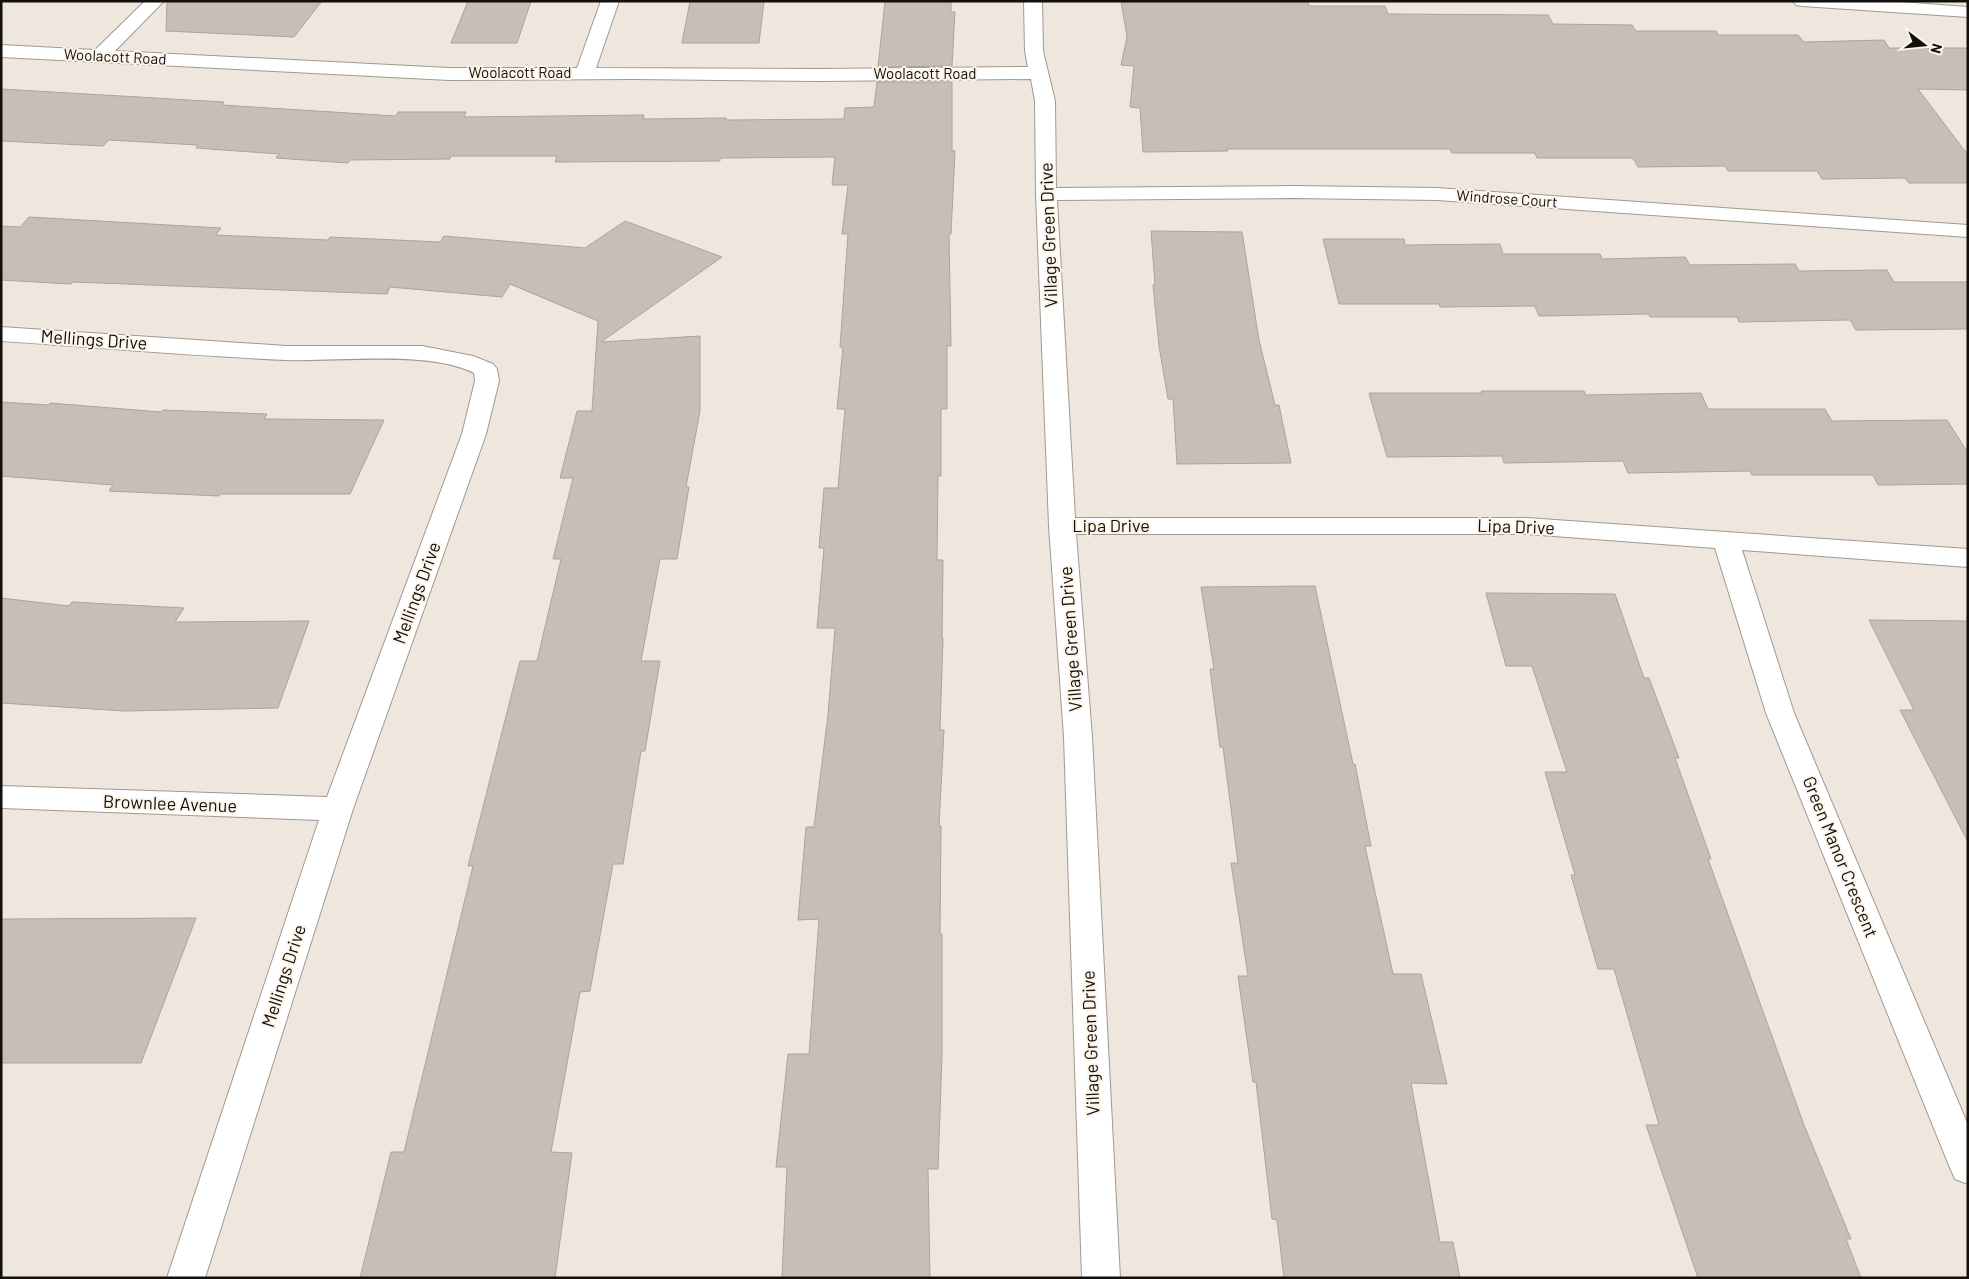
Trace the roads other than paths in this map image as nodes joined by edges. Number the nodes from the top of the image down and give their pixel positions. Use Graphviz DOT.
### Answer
graph roads {
  1 [pos="155,1"];
  2 [pos="610,1"];
  3 [pos="1033,1"];
  4 [pos="1802,1"];
  5 [pos="1968,12"];
  6 [pos="1,51"];
  7 [pos="100,56"];
  8 [pos="585,73"];
  9 [pos="1039,74"];
  10 [pos="1046,194"];
  11 [pos="1968,231"];
  12 [pos="1,334"];
  13 [pos="1062,526"];
  14 [pos="1726,541"];
  15 [pos="1968,558"];
  16 [pos="1,797"];
  17 [pos="338,809"];
  18 [pos="1968,1168"];
  19 [pos="186,1278"];
  20 [pos="1101,1278"];
  1 -- 7 [label="street"];
  2 -- 8 [label="street"];
  3 -- 9 [label="street, Village Green Drive"];
  4 -- 5 [label="street"];
  6 -- 7 [label="street, Woolacott Road"];
  7 -- 8 [label="street, Woolacott Road"];
  8 -- 9 [label="street, Woolacott Road"];
  9 -- 10 [label="street, Village Green Drive"];
  10 -- 11 [label="street, Windrose Court"];
  10 -- 13 [label="street, Village Green Drive"];
  12 -- 17 [label="street, Mellings Drive"];
  13 -- 14 [label="street, Lipa Drive"];
  13 -- 20 [label="street, Village Green Drive"];
  14 -- 15 [label="street, Lipa Drive"];
  14 -- 18 [label="street, Green Manor Crescent"];
  16 -- 17 [label="street, Brownlee Avenue"];
  17 -- 19 [label="street, Mellings Drive"];
}
